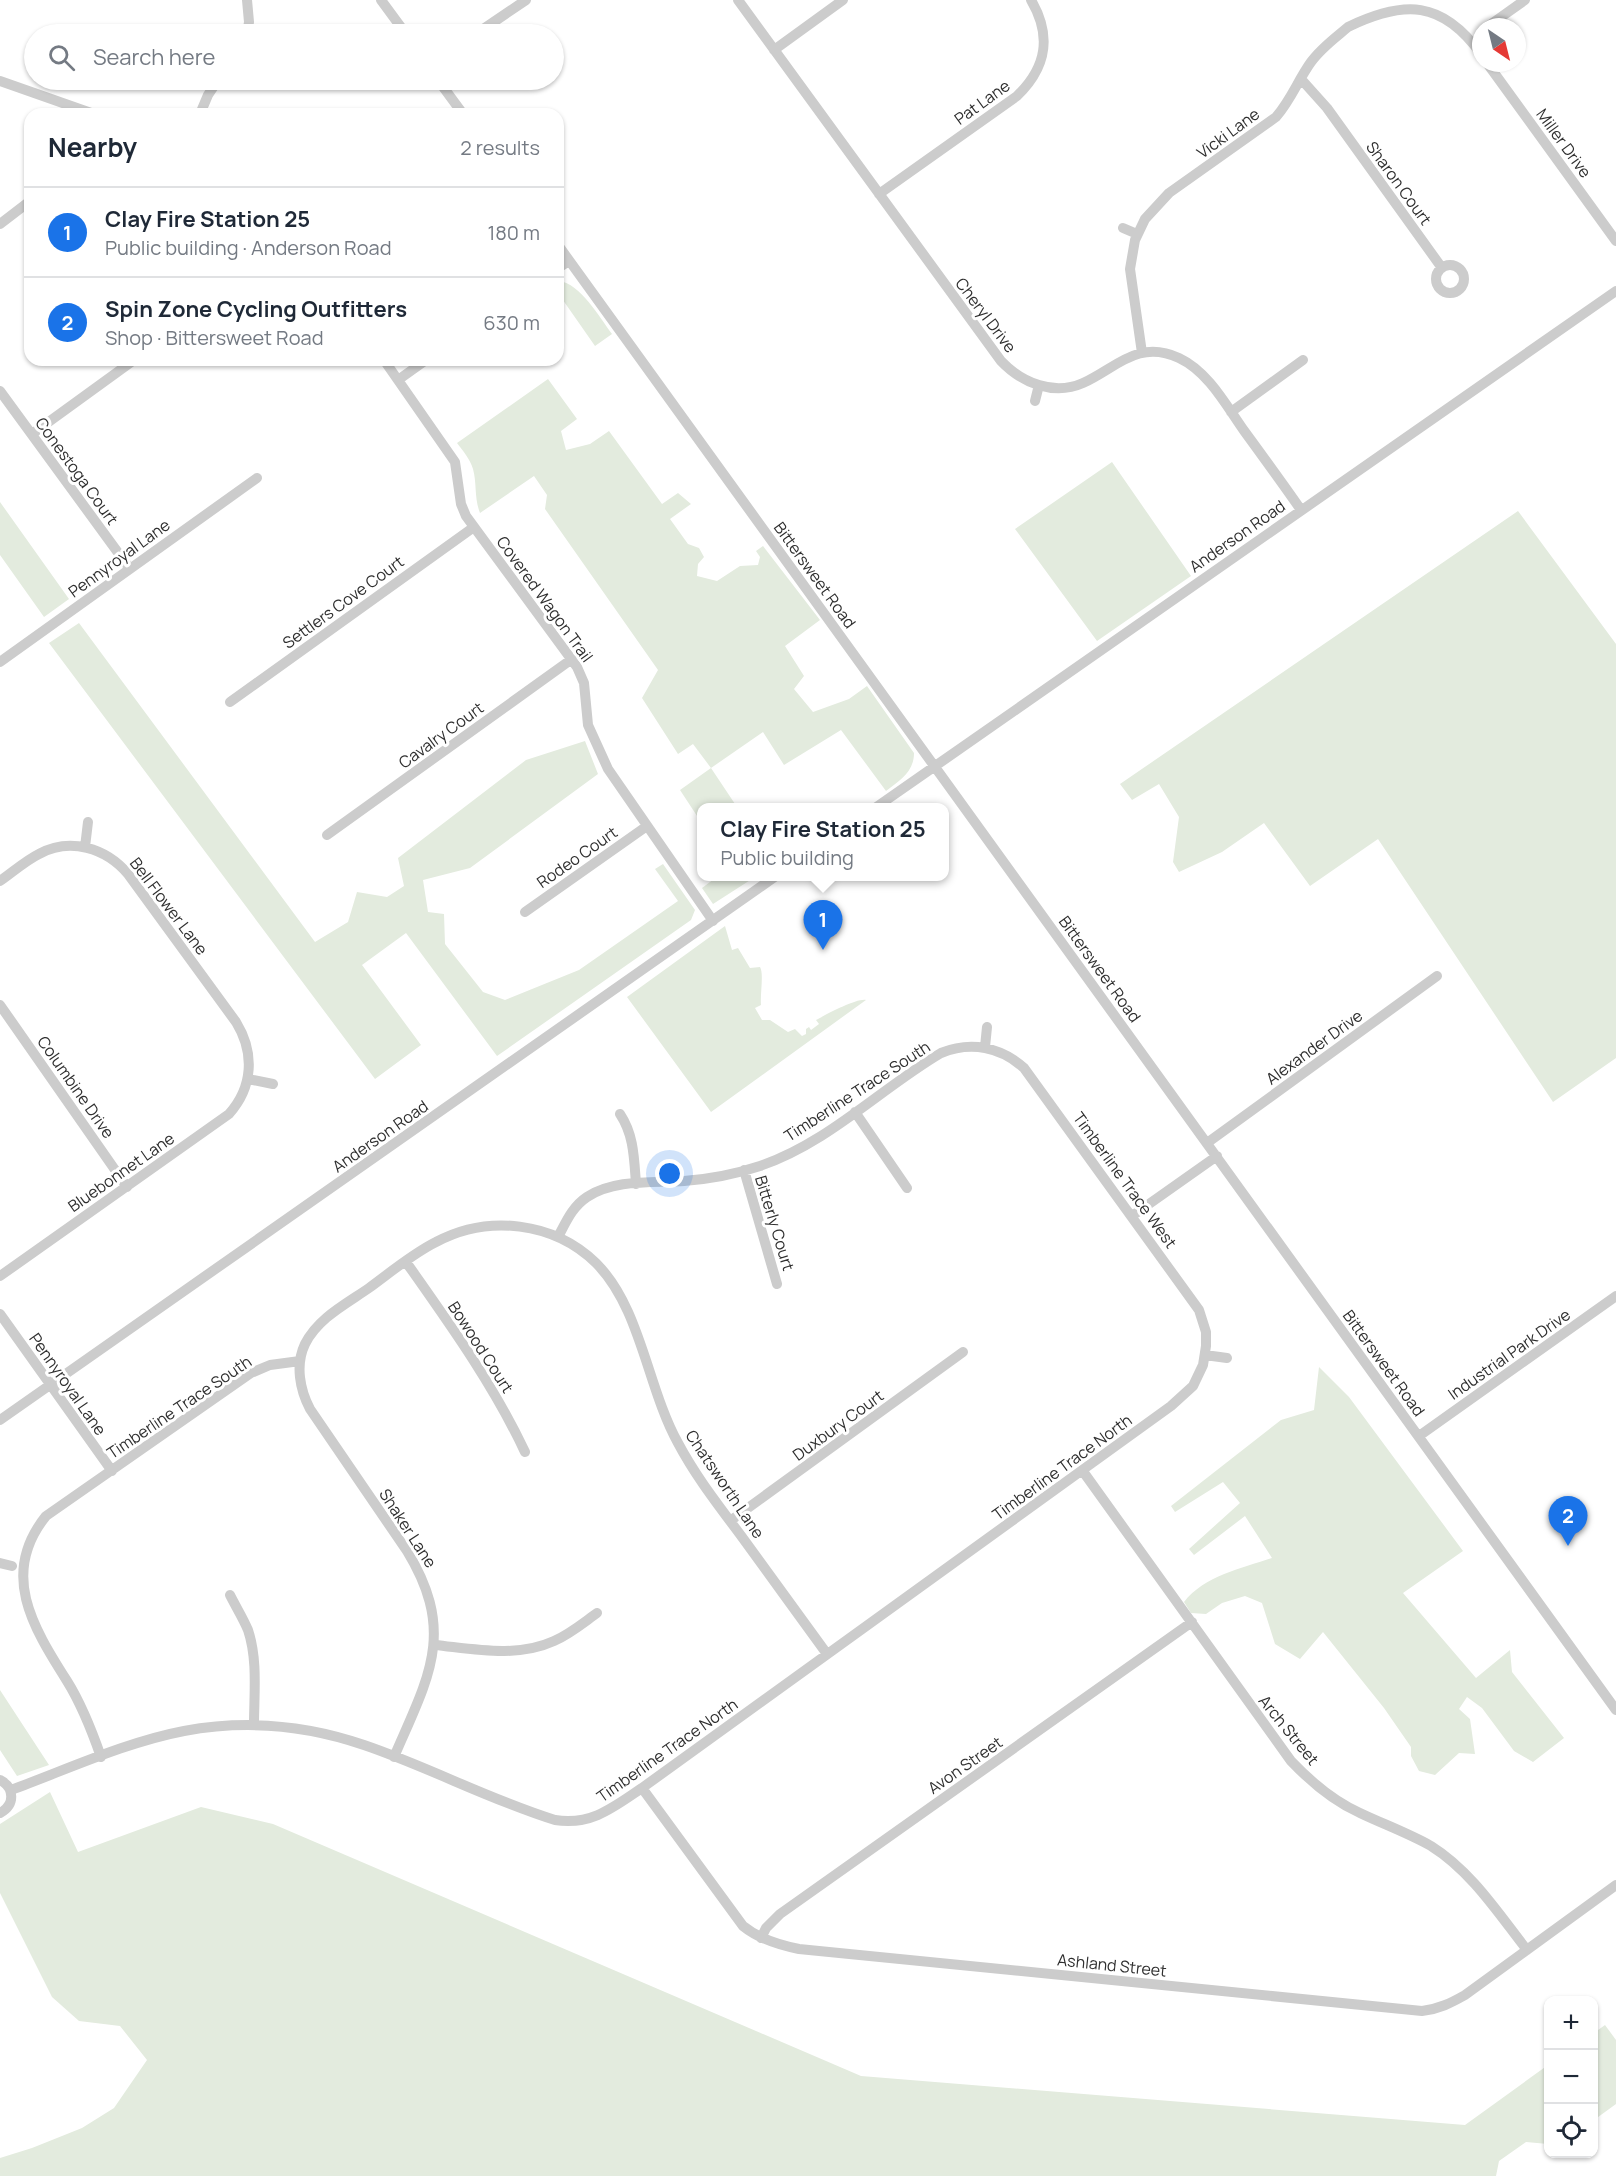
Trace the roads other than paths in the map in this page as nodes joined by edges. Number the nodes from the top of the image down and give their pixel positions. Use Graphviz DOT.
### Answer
graph roads {
  1 [pos="247,0"];
  2 [pos="381,0"];
  3 [pos="526,0"];
  4 [pos="738,0"];
  5 [pos="843,0"];
  6 [pos="1031,0"];
  7 [pos="1404,0"];
  8 [pos="1526,0"];
  9 [pos="1431,3"];
  10 [pos="1500,18"];
  11 [pos="249,24"];
  12 [pos="399,24"];
  13 [pos="491,24"];
  14 [pos="1470,39"];
  15 [pos="1472,42"];
  16 [pos="774,50"];
  17 [pos="1494,72"];
  18 [pos="1301,79"];
  19 [pos="0,81"];
  20 [pos="211,90"];
  21 [pos="445,90"];
  22 [pos="67,108"];
  23 [pos="203,108"];
  24 [pos="459,108"];
  25 [pos="879,194"];
  26 [pos="24,206"];
  27 [pos="0,224"];
  28 [pos="1123,228"];
  29 [pos="1137,234"];
  30 [pos="1616,241"];
  31 [pos="564,254"];
  32 [pos="569,261"];
  33 [pos="564,264"];
  34 [pos="1442,268"];
  35 [pos="1616,291"];
  36 [pos="1142,353"];
  37 [pos="1304,360"];
  38 [pos="126,366"];
  39 [pos="388,366"];
  40 [pos="418,366"];
  41 [pos="398,380"];
  42 [pos="1039,386"];
  43 [pos="0,391"];
  44 [pos="1035,401"];
  45 [pos="1231,412"];
  46 [pos="32,434"];
  47 [pos="256,478"];
  48 [pos="1301,510"];
  49 [pos="474,527"];
  50 [pos="130,569"];
  51 [pos="572,659"];
  52 [pos="0,662"];
  53 [pos="230,702"];
  54 [pos="935,766"];
  55 [pos="881,803"];
  56 [pos="88,822"];
  57 [pos="647,826"];
  58 [pos="327,836"];
  59 [pos="85,847"];
  60 [pos="0,881"];
  61 [pos="769,881"];
  62 [pos="525,912"];
  63 [pos="713,921"];
  64 [pos="1437,976"];
  65 [pos="0,1005"];
  66 [pos="987,1027"];
  67 [pos="985,1047"];
  68 [pos="248,1081"];
  69 [pos="273,1084"];
  70 [pos="855,1112"];
  71 [pos="620,1114"];
  72 [pos="1207,1143"];
  73 [pos="1216,1156"];
  74 [pos="744,1170"];
  75 [pos="636,1184"];
  76 [pos="127,1187"];
  77 [pos="907,1188"];
  78 [pos="1132,1216"];
  79 [pos="558,1237"];
  80 [pos="406,1262"];
  81 [pos="0,1275"];
  82 [pos="777,1284"];
  83 [pos="1616,1296"];
  84 [pos="0,1314"];
  85 [pos="963,1352"];
  86 [pos="1205,1355"];
  87 [pos="1227,1358"];
  88 [pos="300,1361"];
  89 [pos="51,1385"];
  90 [pos="0,1420"];
  91 [pos="1419,1436"];
  92 [pos="525,1452"];
  93 [pos="1082,1470"];
  94 [pos="112,1471"];
  95 [pos="730,1521"];
  96 [pos="0,1563"];
  97 [pos="230,1595"];
  98 [pos="15,1602"];
  99 [pos="597,1613"];
  100 [pos="1192,1622"];
  101 [pos="435,1645"];
  102 [pos="827,1654"];
  103 [pos="1616,1710"];
  104 [pos="254,1725"];
  105 [pos="101,1757"];
  106 [pos="394,1757"];
  107 [pos="0,1780"];
  108 [pos="642,1788"];
  109 [pos="10,1790"];
  110 [pos="0,1813"];
  111 [pos="1616,1885"];
  112 [pos="761,1938"];
  113 [pos="1527,1950"];
  1 -- 11 [label="street"];
  2 -- 12 [label="street"];
  3 -- 13 [label="street"];
  4 -- 16 [label="street, Cheryl Drive"];
  5 -- 16 [label="street"];
  6 -- 25 [label="street, Pat Lane"];
  7 -- 9 [label="street, Vicki Lane"];
  7 -- 18 [label="street, Vicki Lane"];
  8 -- 10 [label="street"];
  9 -- 14 [label="street"];
  14 -- 15 [label="street"];
  16 -- 25 [label="street, Cheryl Drive"];
  17 -- 30 [label="street, Miller Drive"];
  18 -- 29 [label="street, Vicki Lane"];
  18 -- 34 [label="street, Sharon Court"];
  19 -- 22 [label="street"];
  20 -- 23 [label="street"];
  21 -- 24 [label="street"];
  25 -- 42 [label="street, Cheryl Drive"];
  26 -- 27 [label="street"];
  28 -- 29 [label="street"];
  29 -- 36 [label="street, Vicki Lane"];
  31 -- 32 [label="street, Bittersweet Road"];
  32 -- 33 [label="street"];
  32 -- 54 [label="street, Bittersweet Road"];
  34 -- 34 [label="street, Sharon Court"];
  35 -- 48 [label="street, Anderson Road"];
  36 -- 42 [label="street, Cheryl Drive"];
  36 -- 45 [label="street, Cheryl Drive"];
  37 -- 45 [label="street"];
  38 -- 46 [label="street"];
  39 -- 41 [label="street, Covered Wagon Trail"];
  40 -- 41 [label="street"];
  41 -- 49 [label="street, Covered Wagon Trail"];
  42 -- 44 [label="street"];
  43 -- 46 [label="street, Conestoga Court"];
  45 -- 48 [label="street, Cheryl Drive"];
  46 -- 50 [label="street, Conestoga Court"];
  47 -- 50 [label="street, Pennyroyal Lane"];
  48 -- 54 [label="street, Anderson Road"];
  49 -- 51 [label="street, Covered Wagon Trail"];
  49 -- 53 [label="street, Settlers Cove Court"];
  50 -- 52 [label="street, Pennyroyal Lane"];
  51 -- 57 [label="street, Covered Wagon Trail"];
  51 -- 58 [label="street, Cavalry Court"];
  54 -- 55 [label="street, Anderson Road"];
  54 -- 72 [label="street, Bittersweet Road"];
  56 -- 59 [label="street"];
  57 -- 62 [label="street, Rodeo Court"];
  57 -- 63 [label="street, Covered Wagon Trail"];
  59 -- 60 [label="street, Bell Flower Lane"];
  59 -- 68 [label="street, Bell Flower Lane"];
  61 -- 63 [label="street, Anderson Road"];
  63 -- 89 [label="street, Anderson Road"];
  64 -- 72 [label="street, Alexander Drive"];
  65 -- 76 [label="street, Columbine Drive"];
  66 -- 67 [label="street"];
  67 -- 70 [label="street, Timberline Trace South"];
  67 -- 78 [label="street, Timberline Trace West"];
  68 -- 69 [label="street"];
  68 -- 76 [label="street, Bluebonnet Lane"];
  70 -- 74 [label="street, Timberline Trace South"];
  70 -- 77 [label="street"];
  71 -- 75 [label="street"];
  72 -- 73 [label="street, Bittersweet Road"];
  73 -- 78 [label="street"];
  73 -- 91 [label="street, Bittersweet Road"];
  74 -- 75 [label="street, Timberline Trace South"];
  74 -- 82 [label="street, Bitterly Court"];
  75 -- 79 [label="street, Timberline Trace South"];
  76 -- 81 [label="street, Bluebonnet Lane"];
  78 -- 86 [label="street, Timberline Trace West"];
  79 -- 80 [label="street"];
  79 -- 95 [label="street, Chatsworth Lane"];
  80 -- 88 [label="street"];
  80 -- 92 [label="street, Bowood Court"];
  83 -- 91 [label="street, Industrial Park Drive"];
  84 -- 89 [label="street, Pennyroyal Lane"];
  85 -- 95 [label="street, Duxbury Court"];
  86 -- 87 [label="street"];
  86 -- 93 [label="street, Timberline Trace North"];
  88 -- 94 [label="street, Timberline Trace South"];
  88 -- 101 [label="street, Shaker Lane"];
  89 -- 90 [label="street, Anderson Road"];
  89 -- 94 [label="street, Pennyroyal Lane"];
  91 -- 103 [label="street, Bittersweet Road"];
  93 -- 100 [label="street, Arch Street"];
  93 -- 102 [label="street, Timberline Trace North"];
  94 -- 96 [label="street, Timberline Trace South"];
  95 -- 102 [label="street, Chatsworth Lane"];
  97 -- 104 [label="street"];
  98 -- 105 [label="street"];
  99 -- 101 [label="street"];
  100 -- 112 [label="street, Avon Street"];
  100 -- 113 [label="street, Arch Street"];
  101 -- 106 [label="street, Shaker Lane"];
  102 -- 108 [label="street, Timberline Trace North"];
  104 -- 105 [label="street, Timberline Trace North"];
  104 -- 106 [label="street, Timberline Trace North"];
  105 -- 109 [label="street, Timberline Trace North"];
  106 -- 108 [label="street, Timberline Trace North"];
  107 -- 109 [label="street"];
  108 -- 112 [label="street, Ashland Street"];
  109 -- 110 [label="street"];
  111 -- 113 [label="street, Ashland Street"];
  112 -- 113 [label="street, Ashland Street"];
}
